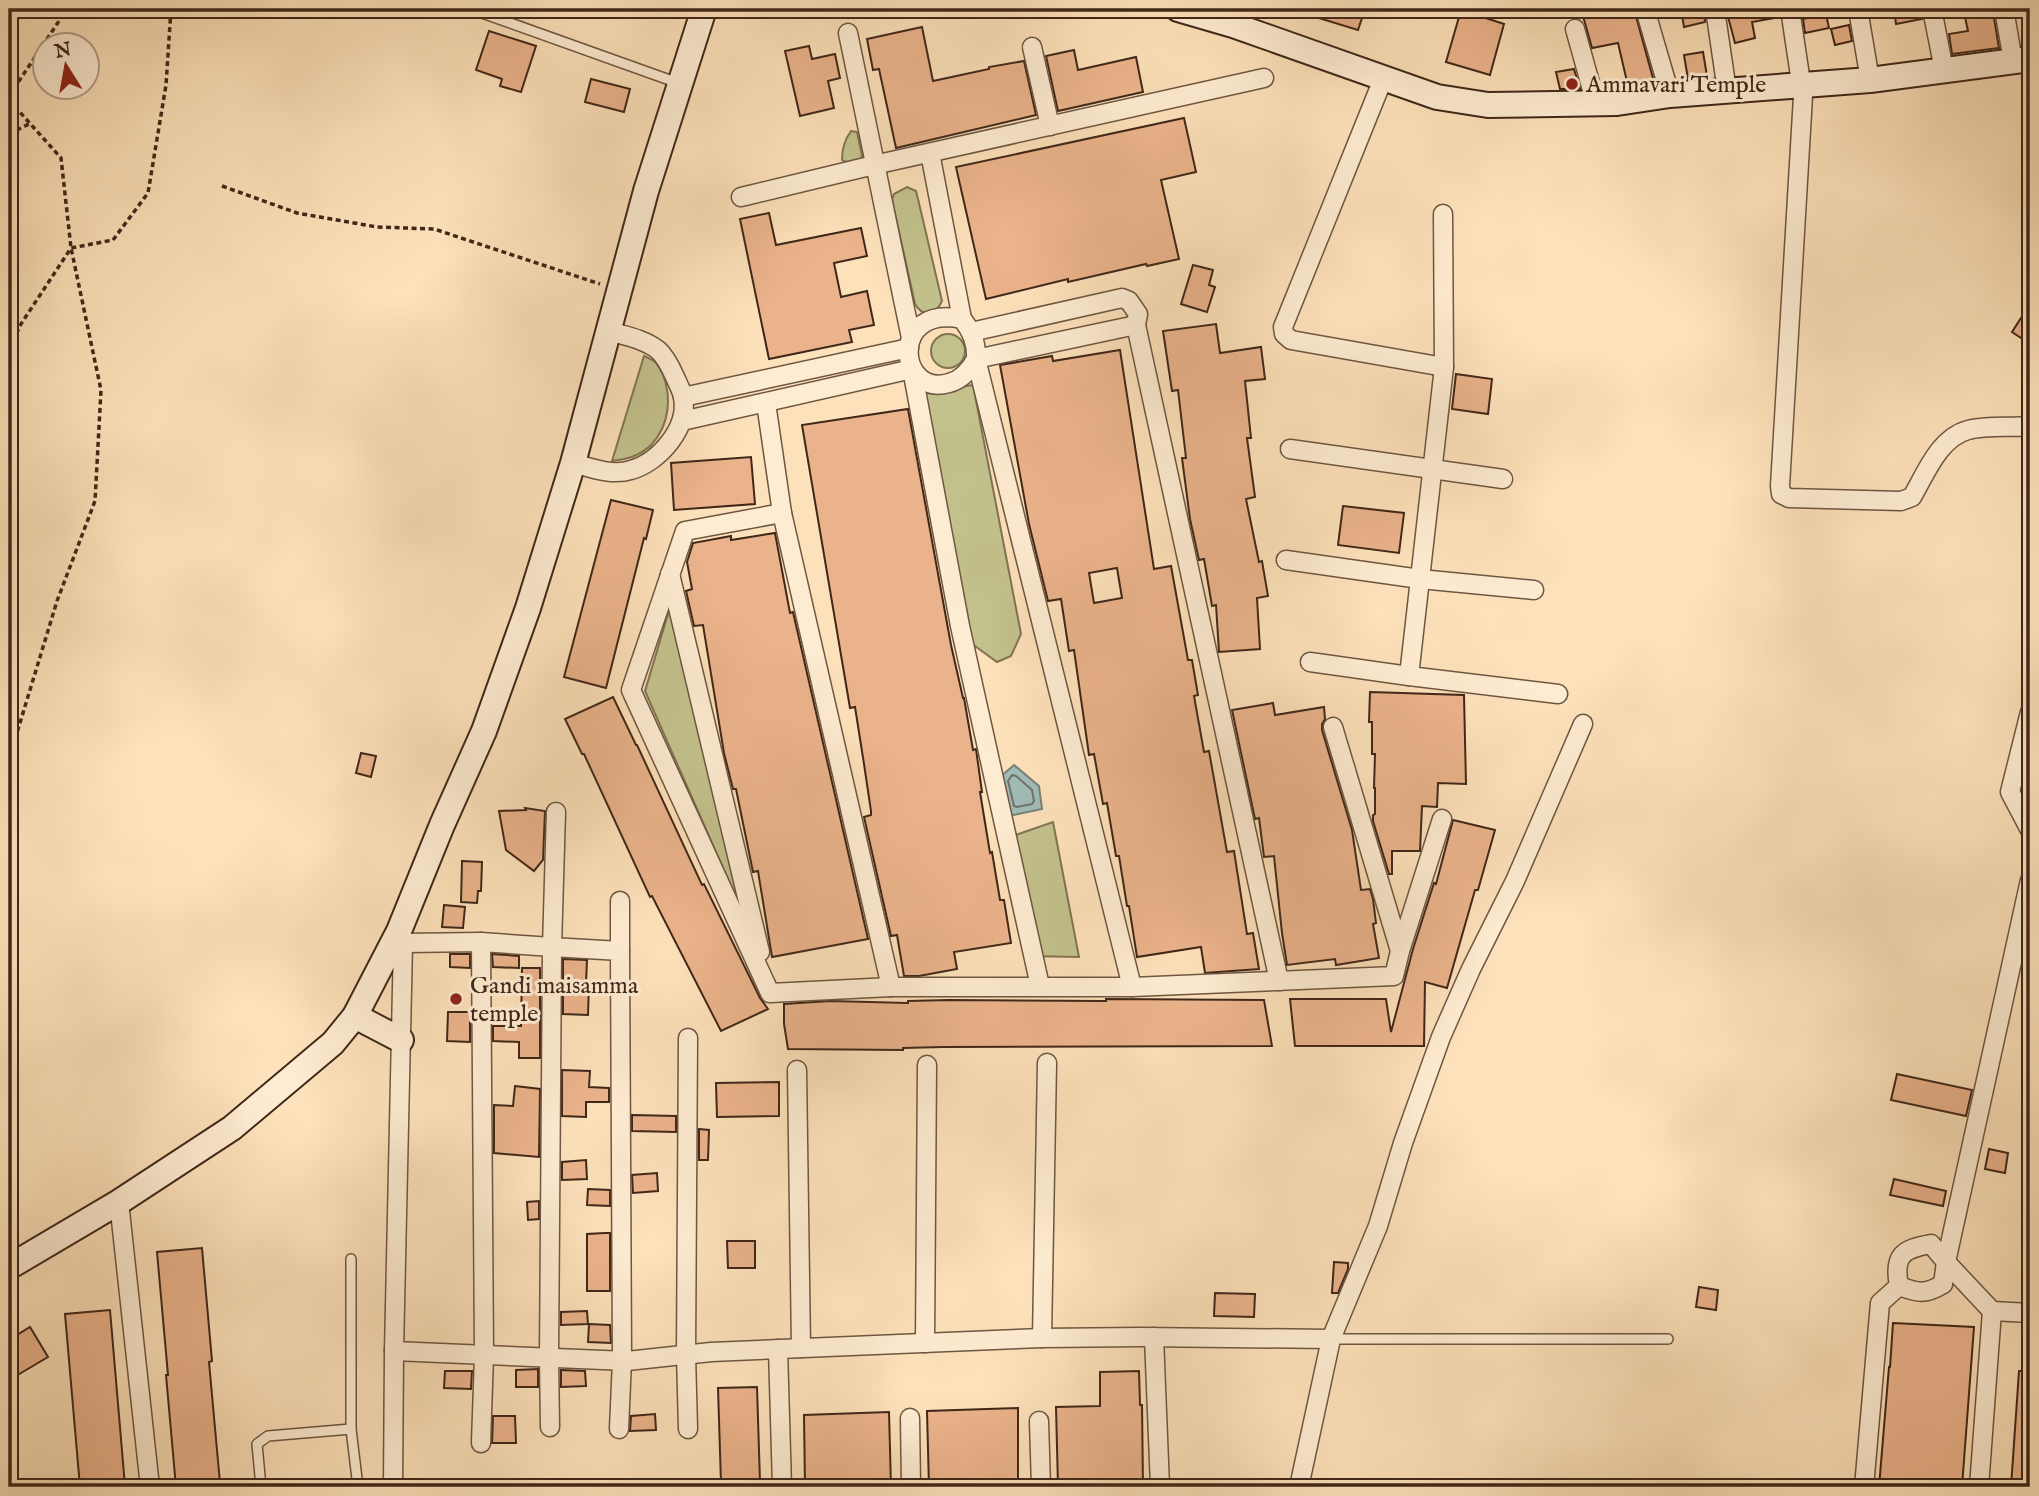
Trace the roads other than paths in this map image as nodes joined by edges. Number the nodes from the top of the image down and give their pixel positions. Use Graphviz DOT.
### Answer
graph roads {
  1 [pos="471,9"];
  2 [pos="704,9"];
  3 [pos="1178,9"];
  4 [pos="1645,9"];
  5 [pos="1715,9"];
  6 [pos="1790,9"];
  7 [pos="1858,9"];
  8 [pos="1932,9"];
  9 [pos="2004,9"];
  10 [pos="1575,29"];
  11 [pos="848,33"];
  12 [pos="1032,47"];
  13 [pos="2021,60"];
  14 [pos="1944,70"];
  15 [pos="1264,78"];
  16 [pos="1383,79"];
  17 [pos="1870,80"];
  18 [pos="680,84"];
  19 [pos="1802,85"];
  20 [pos="1727,91"];
  21 [pos="1670,96"];
  22 [pos="1596,104"];
  23 [pos="1050,126"];
  24 [pos="930,153"];
  25 [pos="874,165"];
  26 [pos="741,197"];
  27 [pos="1443,214"];
  28 [pos="967,325"];
  29 [pos="1136,325"];
  30 [pos="608,331"];
  31 [pos="910,343"];
  32 [pos="976,359"];
  33 [pos="1444,367"];
  34 [pos="912,369"];
  35 [pos="683,397"];
  36 [pos="766,403"];
  37 [pos="682,421"];
  38 [pos="2030,426"];
  39 [pos="1290,449"];
  40 [pos="573,463"];
  41 [pos="1433,470"];
  42 [pos="1503,479"];
  43 [pos="782,513"];
  44 [pos="1286,560"];
  45 [pos="670,574"];
  46 [pos="1420,579"];
  47 [pos="1534,590"];
  48 [pos="1310,662"];
  49 [pos="1409,676"];
  50 [pos="1558,694"];
  51 [pos="2030,712"];
  52 [pos="1583,723"];
  53 [pos="1333,727"];
  54 [pos="556,812"];
  55 [pos="1442,819"];
  56 [pos="2030,831"];
  57 [pos="2030,880"];
  58 [pos="620,901"];
  59 [pos="401,937"];
  60 [pos="481,942"];
  61 [pos="552,947"];
  62 [pos="620,951"];
  63 [pos="1400,951"];
  64 [pos="1279,981"];
  65 [pos="1040,986"];
  66 [pos="891,987"];
  67 [pos="1132,987"];
  68 [pos="770,993"];
  69 [pos="355,1016"];
  70 [pos="688,1038"];
  71 [pos="401,1040"];
  72 [pos="1047,1063"];
  73 [pos="927,1065"];
  74 [pos="797,1070"];
  75 [pos="119,1202"];
  76 [pos="351,1259"];
  77 [pos="1946,1262"];
  78 [pos="9,1267"];
  79 [pos="1899,1286"];
  80 [pos="1992,1311"];
  81 [pos="2030,1313"];
  82 [pos="1154,1337"];
  83 [pos="1042,1338"];
  84 [pos="1331,1339"];
  85 [pos="1668,1339"];
  86 [pos="925,1343"];
  87 [pos="801,1348"];
  88 [pos="778,1349"];
  89 [pos="394,1352"];
  90 [pos="484,1355"];
  91 [pos="686,1355"];
  92 [pos="549,1358"];
  93 [pos="622,1360"];
  94 [pos="910,1418"];
  95 [pos="1039,1421"];
  96 [pos="550,1427"];
  97 [pos="351,1429"];
  98 [pos="620,1429"];
  99 [pos="688,1429"];
  100 [pos="481,1444"];
  101 [pos="394,1486"];
  102 [pos="414,1486"];
  103 [pos="150,1487"];
  104 [pos="261,1487"];
  105 [pos="358,1487"];
  106 [pos="539,1487"];
  107 [pos="782,1487"];
  108 [pos="911,1487"];
  109 [pos="1041,1487"];
  110 [pos="1160,1487"];
  111 [pos="1298,1487"];
  112 [pos="1864,1487"];
  113 [pos="1979,1487"];
  1 -- 18 [label="lane"];
  2 -- 18 [label="main road"];
  3 -- 16 [label="main road"];
  4 -- 21 [label="street"];
  5 -- 20 [label="street"];
  6 -- 19 [label="street"];
  7 -- 17 [label="street"];
  8 -- 14 [label="street"];
  9 -- 13 [label="street"];
  10 -- 22 [label="street"];
  11 -- 25 [label="street"];
  12 -- 23 [label="street"];
  13 -- 14 [label="main road"];
  14 -- 17 [label="main road"];
  15 -- 23 [label="street"];
  16 -- 22 [label="main road"];
  16 -- 33 [label="street"];
  17 -- 19 [label="main road"];
  18 -- 30 [label="main road"];
  19 -- 20 [label="main road"];
  19 -- 38 [label="street"];
  20 -- 21 [label="main road"];
  21 -- 22 [label="main road"];
  23 -- 24 [label="street"];
  24 -- 25 [label="street"];
  24 -- 28 [label="street"];
  25 -- 26 [label="street"];
  25 -- 31 [label="street"];
  27 -- 33 [label="street"];
  28 -- 29 [label="street"];
  28 -- 31 [label="street"];
  28 -- 32 [label="street"];
  29 -- 32 [label="street"];
  29 -- 64 [label="street"];
  30 -- 35 [label="street"];
  30 -- 40 [label="main road"];
  31 -- 34 [label="street"];
  31 -- 35 [label="street"];
  32 -- 34 [label="street"];
  32 -- 67 [label="street"];
  33 -- 41 [label="street"];
  34 -- 36 [label="street"];
  34 -- 65 [label="street"];
  35 -- 37 [label="street"];
  36 -- 37 [label="street"];
  36 -- 43 [label="street"];
  37 -- 40 [label="street"];
  39 -- 41 [label="street"];
  40 -- 59 [label="main road"];
  41 -- 42 [label="street"];
  41 -- 46 [label="street"];
  43 -- 45 [label="street"];
  43 -- 66 [label="street"];
  44 -- 46 [label="street"];
  45 -- 68 [label="street"];
  45 -- 68 [label="street"];
  46 -- 47 [label="street"];
  46 -- 49 [label="street"];
  48 -- 49 [label="street"];
  49 -- 50 [label="street"];
  51 -- 56 [label="street"];
  52 -- 84 [label="street"];
  53 -- 63 [label="street"];
  54 -- 61 [label="street"];
  55 -- 63 [label="street"];
  57 -- 77 [label="street"];
  58 -- 62 [label="street"];
  59 -- 60 [label="street"];
  59 -- 69 [label="main road"];
  59 -- 71 [label="street"];
  60 -- 61 [label="street"];
  60 -- 90 [label="street"];
  61 -- 62 [label="street"];
  61 -- 92 [label="street"];
  62 -- 93 [label="street"];
  63 -- 64 [label="street"];
  64 -- 67 [label="street"];
  65 -- 66 [label="street"];
  65 -- 67 [label="street"];
  66 -- 68 [label="street"];
  69 -- 71 [label="main road"];
  69 -- 75 [label="main road"];
  70 -- 91 [label="street"];
  71 -- 89 [label="street"];
  72 -- 83 [label="street"];
  73 -- 86 [label="street"];
  74 -- 87 [label="street"];
  75 -- 78 [label="main road"];
  75 -- 103 [label="street"];
  76 -- 97 [label="lane"];
  77 -- 79 [label="street"];
  77 -- 79 [label="street"];
  77 -- 80 [label="street"];
  79 -- 112 [label="street"];
  80 -- 81 [label="street"];
  80 -- 113 [label="street"];
  82 -- 83 [label="street"];
  82 -- 84 [label="street"];
  82 -- 110 [label="street"];
  83 -- 86 [label="street"];
  84 -- 85 [label="lane"];
  84 -- 111 [label="street"];
  86 -- 87 [label="street"];
  87 -- 88 [label="street"];
  88 -- 91 [label="street"];
  88 -- 107 [label="street"];
  89 -- 90 [label="street"];
  89 -- 101 [label="street"];
  90 -- 92 [label="street"];
  90 -- 100 [label="street"];
  91 -- 93 [label="street"];
  91 -- 99 [label="street"];
  92 -- 93 [label="street"];
  92 -- 96 [label="street"];
  93 -- 98 [label="street"];
  94 -- 108 [label="street"];
  95 -- 109 [label="street"];
  97 -- 104 [label="lane"];
  97 -- 105 [label="lane"];
  101 -- 102 [label="lane"];
  101 -- 105 [label="lane"];
  102 -- 106 [label="lane"];
}
